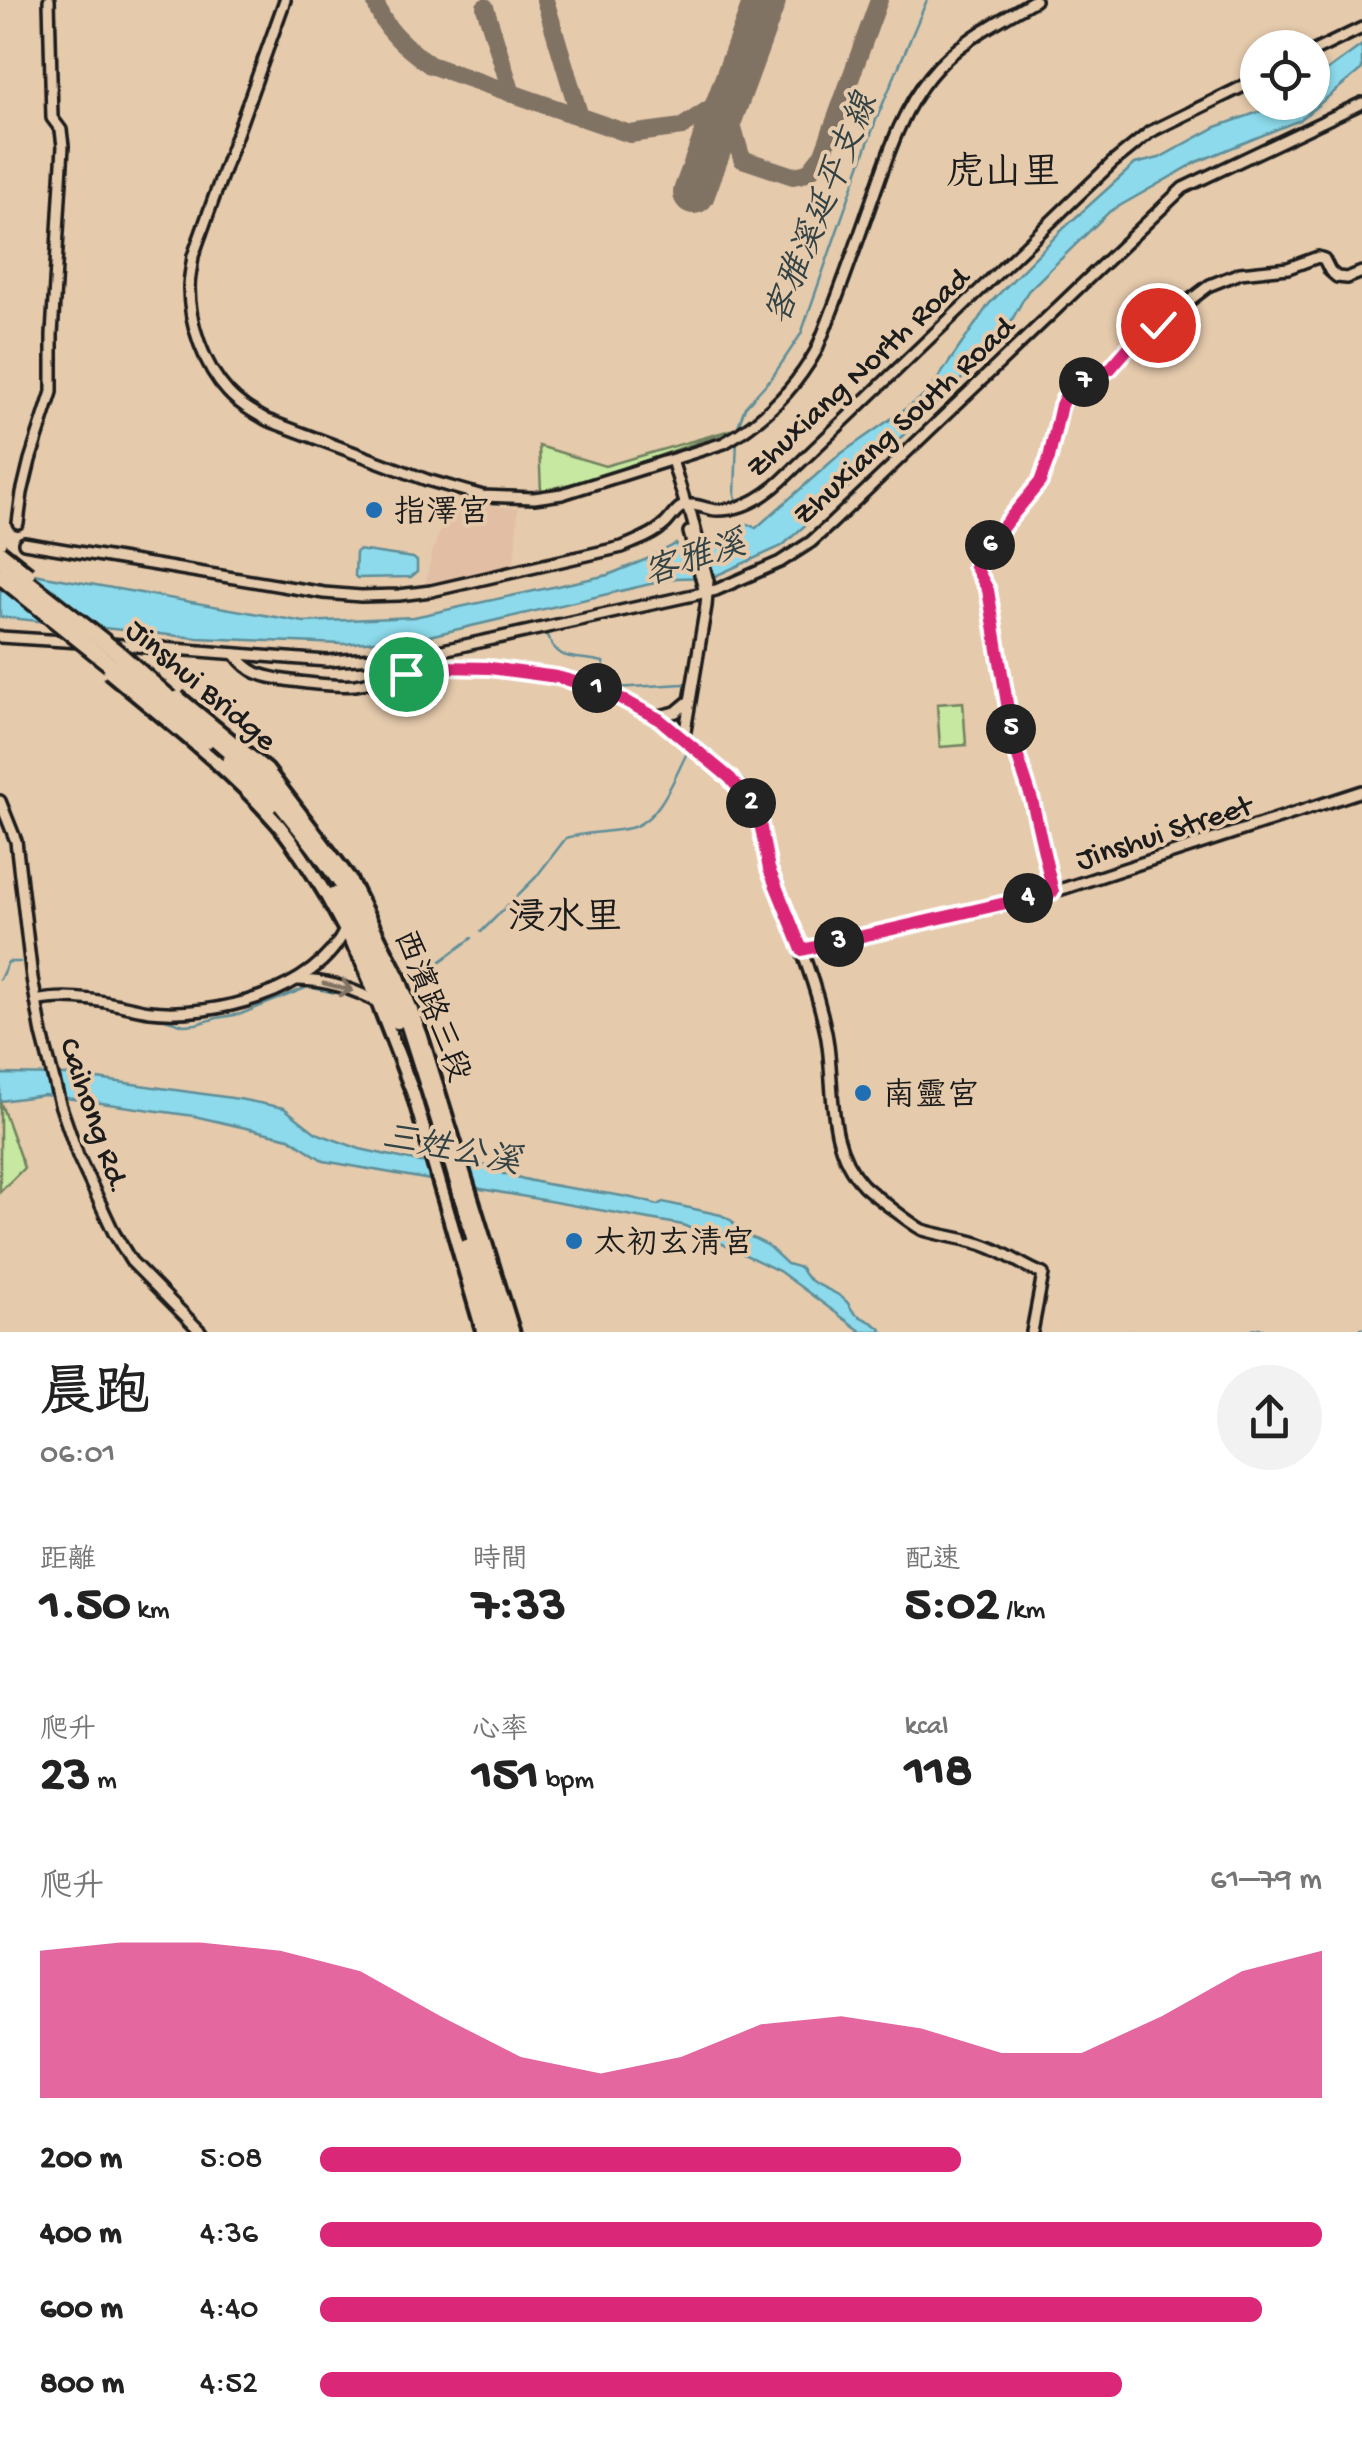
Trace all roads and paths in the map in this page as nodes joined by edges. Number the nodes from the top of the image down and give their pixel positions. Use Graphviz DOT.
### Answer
graph roads {
  1 [pos="49,0"];
  2 [pos="285,0"];
  3 [pos="1035,0"];
  4 [pos="1362,28"];
  5 [pos="1330,43"];
  6 [pos="1240,88"];
  7 [pos="1362,103"];
  8 [pos="1362,272"];
  9 [pos="672,460"];
  10 [pos="687,511"];
  11 [pos="18,523"];
  12 [pos="24,544"];
  13 [pos="0,550"];
  14 [pos="0,560"];
  15 [pos="0,576"];
  16 [pos="0,585"];
  17 [pos="705,585"];
  18 [pos="0,637"];
  19 [pos="235,654"];
  20 [pos="690,700"];
  21 [pos="655,717"];
  22 [pos="684,738"];
  23 [pos="1362,791"];
  24 [pos="0,801"];
  25 [pos="337,885"];
  26 [pos="1053,892"];
  27 [pos="345,930"];
  28 [pos="802,950"];
  29 [pos="295,980"];
  30 [pos="36,1000"];
  31 [pos="379,1004"];
  32 [pos="444,1151"];
  33 [pos="454,1186"];
  34 [pos="201,1332"];
  35 [pos="487,1332"];
  36 [pos="502,1332"];
  37 [pos="513,1332"];
  38 [pos="1032,1332"];
  1 -- 11 [label="street"];
  2 -- 9 [label="street"];
  3 -- 9 [label="street"];
  4 -- 5 [label="street"];
  6 -- 10 [label="street, Zhuxiang North Road"];
  7 -- 17 [label="street, Zhuxiang South Road"];
  8 -- 26 [label="street"];
  9 -- 10 [label="street"];
  10 -- 12 [label="street"];
  10 -- 17 [label="street"];
  13 -- 25 [label="main road, Jinshui Bridge, bridge"];
  14 -- 25 [label="highway, Jinshui Bridge, bridge"];
  15 -- 25 [label="highway, Jinshui Bridge, bridge"];
  16 -- 25 [label="main road, Jinshui Bridge, bridge"];
  17 -- 19 [label="street, Zhuxiang South Road"];
  17 -- 20 [label="street"];
  18 -- 19 [label="street, Zhuxiang South Road"];
  19 -- 21 [label="street"];
  20 -- 21 [label="street"];
  20 -- 22 [label="street"];
  21 -- 22 [label="street"];
  22 -- 28 [label="street"];
  23 -- 26 [label="street, Jinshui Street"];
  24 -- 30 [label="street, Caihong Rd."];
  25 -- 27 [label="main road, 西濱路三段"];
  25 -- 32 [label="highway"];
  26 -- 28 [label="street, Jinshui Street"];
  27 -- 29 [label="street"];
  27 -- 31 [label="main road, 西濱路三段"];
  28 -- 38 [label="street"];
  29 -- 30 [label="street"];
  29 -- 31 [label="street, one-way"];
  30 -- 34 [label="street, Caihong Rd."];
  31 -- 32 [label="main road, 西濱路三段"];
  32 -- 33 [label="highway"];
  33 -- 35 [label="main road"];
  33 -- 35 [label="highway"];
  33 -- 36 [label="highway"];
  33 -- 37 [label="main road"];
}
